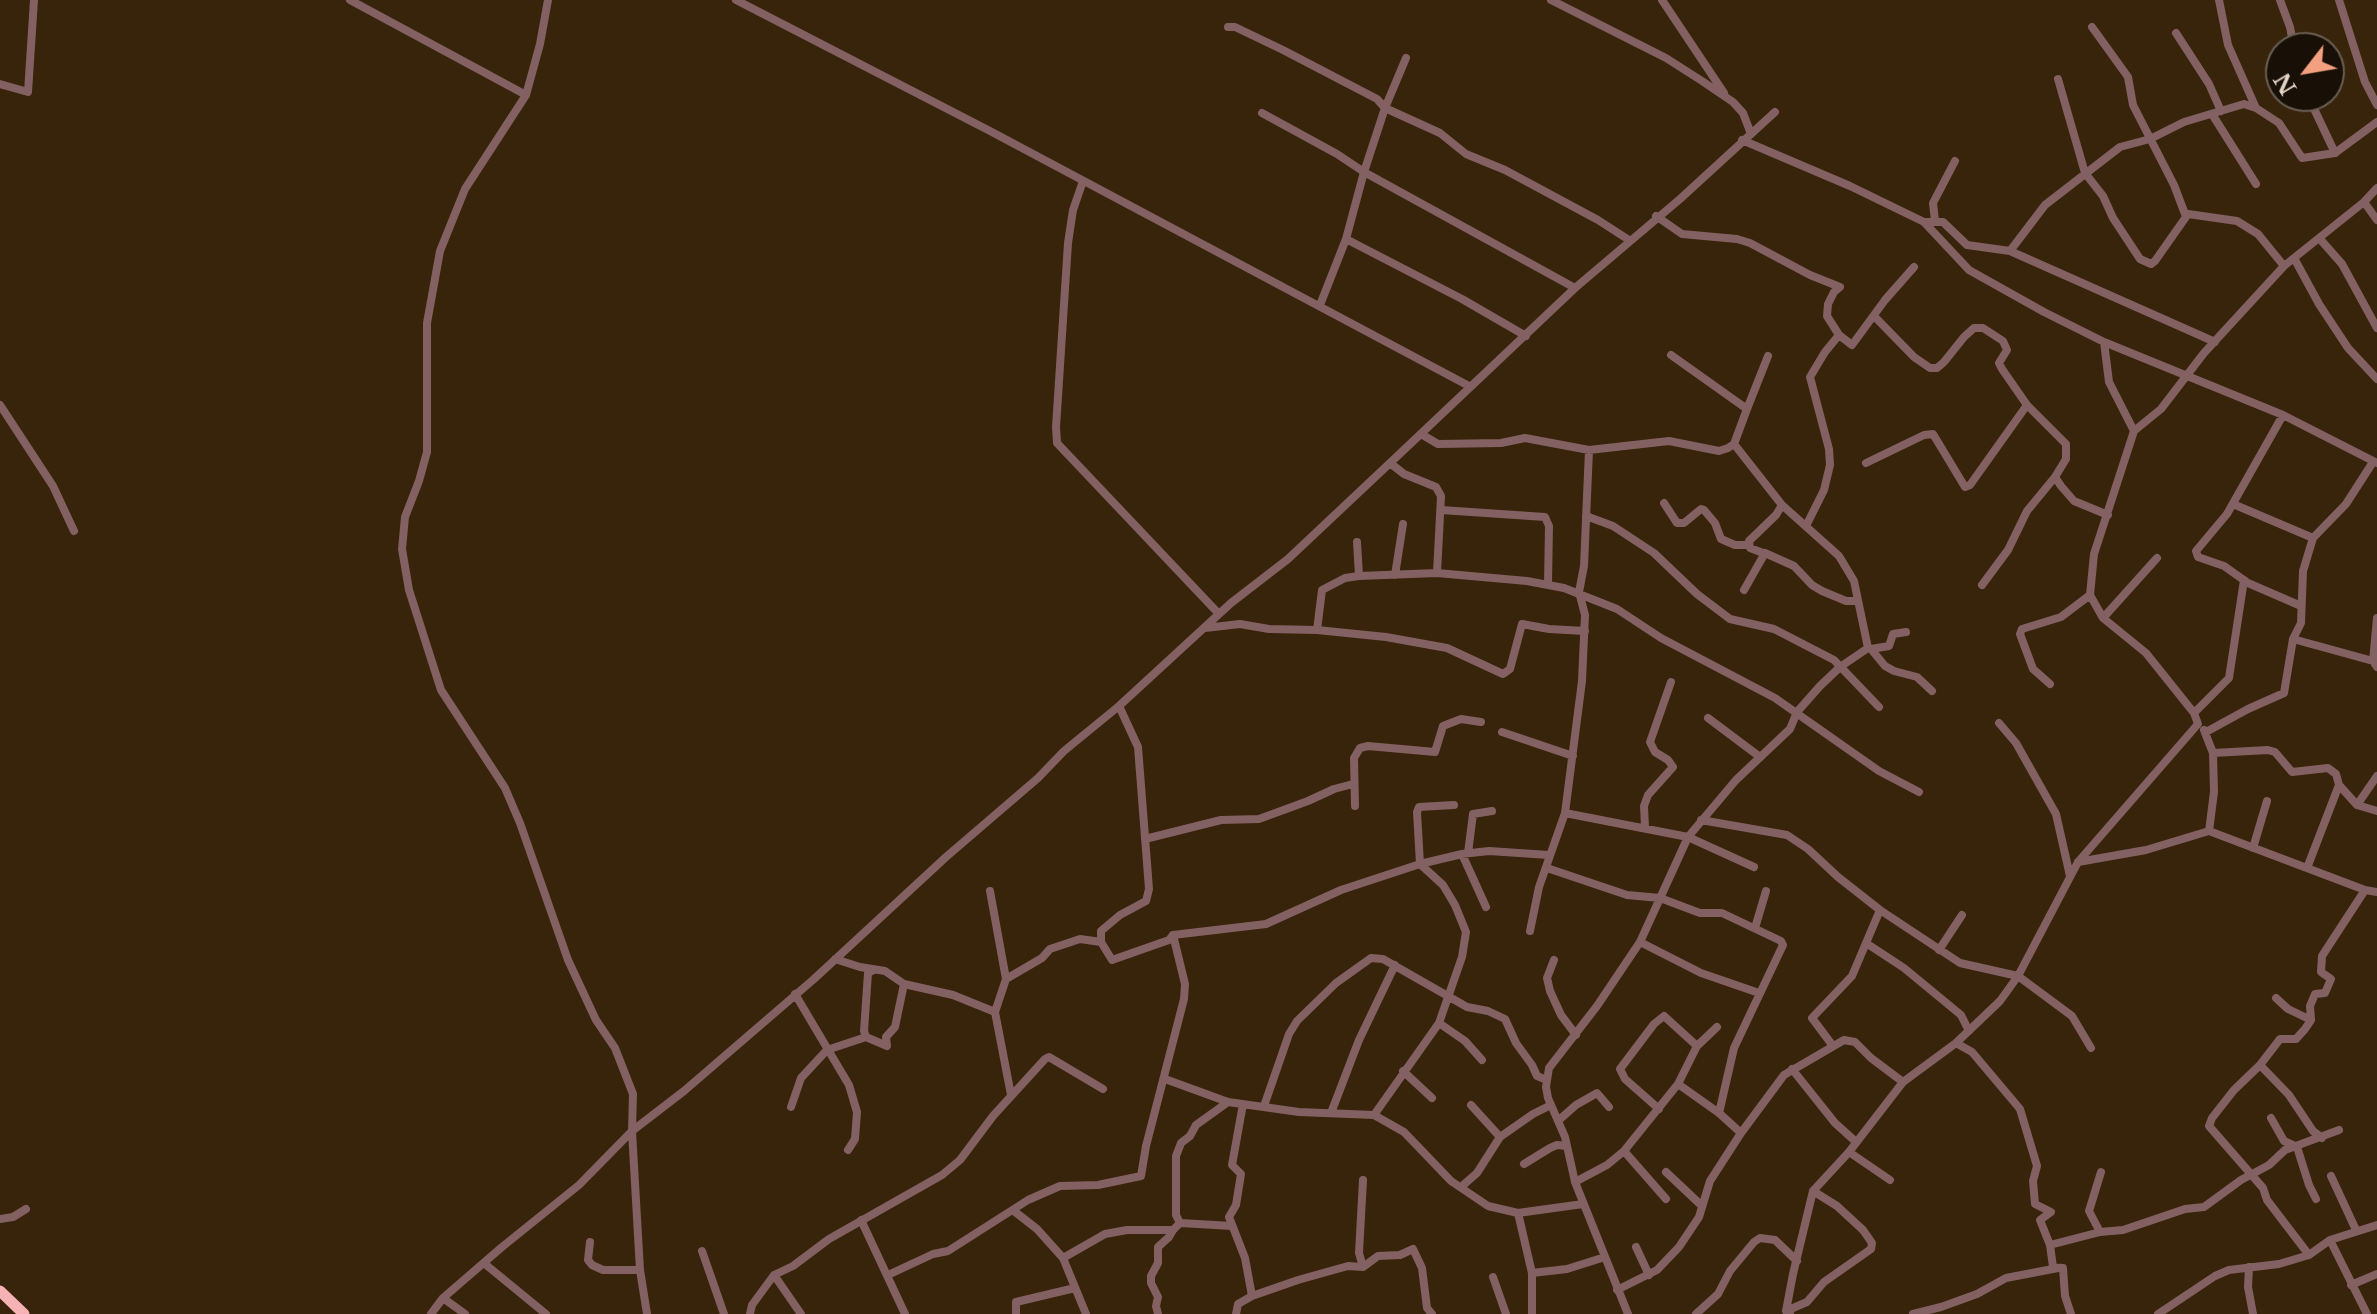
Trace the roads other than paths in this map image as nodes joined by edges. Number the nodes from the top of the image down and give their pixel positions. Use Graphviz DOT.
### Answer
graph roads {
  1 [pos="34,0"];
  2 [pos="350,0"];
  3 [pos="548,0"];
  4 [pos="736,0"];
  5 [pos="1551,0"];
  6 [pos="1662,0"];
  7 [pos="2219,0"];
  8 [pos="2280,0"];
  9 [pos="2339,0"];
  10 [pos="1228,27"];
  11 [pos="2092,27"];
  12 [pos="2291,32"];
  13 [pos="2176,33"];
  14 [pos="1406,58"];
  15 [pos="2058,79"];
  16 [pos="0,84"];
  17 [pos="526,95"];
  18 [pos="1727,97"];
  19 [pos="2377,105"];
  20 [pos="1385,108"];
  21 [pos="2256,108"];
  22 [pos="1775,112"];
  23 [pos="2216,112"];
  24 [pos="2316,112"];
  25 [pos="1262,113"];
  26 [pos="2377,122"];
  27 [pos="1751,134"];
  28 [pos="2150,139"];
  29 [pos="1742,140"];
  30 [pos="2335,153"];
  31 [pos="1955,161"];
  32 [pos="1364,172"];
  33 [pos="2085,173"];
  34 [pos="1083,181"];
  35 [pos="2256,184"];
  36 [pos="2377,188"];
  37 [pos="2364,202"];
  38 [pos="2185,214"];
  39 [pos="1656,216"];
  40 [pos="2377,220"];
  41 [pos="1935,221"];
  42 [pos="1924,222"];
  43 [pos="1346,239"];
  44 [pos="2320,239"];
  45 [pos="1629,240"];
  46 [pos="2010,251"];
  47 [pos="2294,258"];
  48 [pos="2284,266"];
  49 [pos="1914,267"];
  50 [pos="1575,288"];
  51 [pos="1320,305"];
  52 [pos="1875,317"];
  53 [pos="2377,328"];
  54 [pos="1839,335"];
  55 [pos="1526,336"];
  56 [pos="2104,342"];
  57 [pos="2215,342"];
  58 [pos="1671,355"];
  59 [pos="1768,356"];
  60 [pos="2375,374"];
  61 [pos="2186,376"];
  62 [pos="1469,386"];
  63 [pos="0,405"];
  64 [pos="2027,405"];
  65 [pos="1747,409"];
  66 [pos="2283,415"];
  67 [pos="2134,431"];
  68 [pos="1421,434"];
  69 [pos="1734,444"];
  70 [pos="1589,450"];
  71 [pos="2375,462"];
  72 [pos="1390,463"];
  73 [pos="1866,463"];
  74 [pos="2055,477"];
  75 [pos="1664,503"];
  76 [pos="2233,504"];
  77 [pos="1782,505"];
  78 [pos="1441,510"];
  79 [pos="2108,515"];
  80 [pos="1586,516"];
  81 [pos="1403,524"];
  82 [pos="1806,526"];
  83 [pos="74,531"];
  84 [pos="2313,538"];
  85 [pos="1357,542"];
  86 [pos="1748,545"];
  87 [pos="1763,553"];
  88 [pos="2157,558"];
  89 [pos="1437,573"];
  90 [pos="1395,575"];
  91 [pos="1359,576"];
  92 [pos="2244,580"];
  93 [pos="1548,584"];
  94 [pos="1982,585"];
  95 [pos="1744,590"];
  96 [pos="1579,592"];
  97 [pos="2090,595"];
  98 [pos="1858,601"];
  99 [pos="2301,606"];
  100 [pos="1219,614"];
  101 [pos="2103,618"];
  102 [pos="2377,618"];
  103 [pos="1205,628"];
  104 [pos="1317,630"];
  105 [pos="1585,631"];
  106 [pos="1906,632"];
  107 [pos="2293,639"];
  108 [pos="1869,648"];
  109 [pos="2375,664"];
  110 [pos="1840,667"];
  111 [pos="1671,682"];
  112 [pos="2050,684"];
  113 [pos="1932,691"];
  114 [pos="1119,706"];
  115 [pos="1879,707"];
  116 [pos="1797,712"];
  117 [pos="2194,713"];
  118 [pos="1708,718"];
  119 [pos="1481,722"];
  120 [pos="1999,723"];
  121 [pos="2198,724"];
  122 [pos="1502,732"];
  123 [pos="2206,732"];
  124 [pos="2213,753"];
  125 [pos="1573,756"];
  126 [pos="1760,757"];
  127 [pos="2377,776"];
  128 [pos="1353,784"];
  129 [pos="2339,785"];
  130 [pos="1919,792"];
  131 [pos="2267,801"];
  132 [pos="1454,805"];
  133 [pos="2357,805"];
  134 [pos="1355,806"];
  135 [pos="1492,811"];
  136 [pos="2377,811"];
  137 [pos="1565,813"];
  138 [pos="1701,820"];
  139 [pos="1645,827"];
  140 [pos="2209,831"];
  141 [pos="1688,837"];
  142 [pos="1145,839"];
  143 [pos="2253,848"];
  144 [pos="1465,854"];
  145 [pos="1549,855"];
  146 [pos="2078,862"];
  147 [pos="1420,864"];
  148 [pos="1754,867"];
  149 [pos="1547,868"];
  150 [pos="2307,868"];
  151 [pos="2070,877"];
  152 [pos="2365,890"];
  153 [pos="990,891"];
  154 [pos="1766,891"];
  155 [pos="2377,892"];
  156 [pos="1660,898"];
  157 [pos="1486,907"];
  158 [pos="1880,910"];
  159 [pos="1962,915"];
  160 [pos="1755,928"];
  161 [pos="1530,931"];
  162 [pos="1173,935"];
  163 [pos="1101,942"];
  164 [pos="1640,942"];
  165 [pos="1866,943"];
  166 [pos="1939,950"];
  167 [pos="835,959"];
  168 [pos="1554,960"];
  169 [pos="1395,965"];
  170 [pos="874,970"];
  171 [pos="2018,976"];
  172 [pos="1006,979"];
  173 [pos="904,984"];
  174 [pos="1759,993"];
  175 [pos="795,994"];
  176 [pos="1449,996"];
  177 [pos="2276,998"];
  178 [pos="995,1012"];
  179 [pos="2311,1020"];
  180 [pos="1439,1023"];
  181 [pos="1717,1027"];
  182 [pos="1969,1031"];
  183 [pos="1576,1035"];
  184 [pos="866,1037"];
  185 [pos="1956,1043"];
  186 [pos="1697,1046"];
  187 [pos="1833,1046"];
  188 [pos="2091,1048"];
  189 [pos="827,1050"];
  190 [pos="1482,1060"];
  191 [pos="2260,1065"];
  192 [pos="1792,1069"];
  193 [pos="1403,1071"];
  194 [pos="1165,1079"];
  195 [pos="1547,1080"];
  196 [pos="1903,1082"];
  197 [pos="1678,1084"];
  198 [pos="1103,1089"];
  199 [pos="1011,1095"];
  200 [pos="1432,1098"];
  201 [pos="1228,1102"];
  202 [pos="1243,1104"];
  203 [pos="1471,1105"];
  204 [pos="1551,1105"];
  205 [pos="1264,1106"];
  206 [pos="791,1107"];
  207 [pos="1609,1107"];
  208 [pos="1659,1109"];
  209 [pos="1331,1113"];
  210 [pos="1719,1113"];
  211 [pos="1374,1115"];
  212 [pos="2271,1118"];
  213 [pos="1559,1120"];
  214 [pos="2339,1130"];
  215 [pos="632,1131"];
  216 [pos="1741,1133"];
  217 [pos="1500,1137"];
  218 [pos="2322,1138"];
  219 [pos="1855,1141"];
  220 [pos="1567,1146"];
  221 [pos="2297,1147"];
  222 [pos="848,1150"];
  223 [pos="1624,1151"];
  224 [pos="1849,1152"];
  225 [pos="1524,1164"];
  226 [pos="1666,1172"];
  227 [pos="2101,1172"];
  228 [pos="2252,1175"];
  229 [pos="2331,1176"];
  230 [pos="1363,1180"];
  231 [pos="1890,1180"];
  232 [pos="1575,1182"];
  233 [pos="1461,1187"];
  234 [pos="1813,1191"];
  235 [pos="1666,1199"];
  236 [pos="2316,1199"];
  237 [pos="1583,1204"];
  238 [pos="1702,1206"];
  239 [pos="26,1209"];
  240 [pos="1014,1211"];
  241 [pos="1518,1213"];
  242 [pos="0,1219"];
  243 [pos="861,1220"];
  244 [pos="2377,1225"];
  245 [pos="1176,1226"];
  246 [pos="1232,1226"];
  247 [pos="2356,1230"];
  248 [pos="2100,1232"];
  249 [pos="2330,1240"];
  250 [pos="590,1242"];
  251 [pos="2050,1245"];
  252 [pos="1636,1247"];
  253 [pos="702,1251"];
  254 [pos="2309,1255"];
  255 [pos="1605,1257"];
  256 [pos="1063,1258"];
  257 [pos="1797,1261"];
  258 [pos="485,1264"];
  259 [pos="1363,1267"];
  260 [pos="2249,1267"];
  261 [pos="2063,1268"];
  262 [pos="640,1270"];
  263 [pos="1532,1273"];
  264 [pos="2377,1274"];
  265 [pos="774,1275"];
  266 [pos="888,1275"];
  267 [pos="1649,1275"];
  268 [pos="1493,1277"];
  269 [pos="2351,1285"];
  270 [pos="1075,1288"];
  271 [pos="1617,1290"];
  272 [pos="0,1291"];
  273 [pos="1252,1296"];
  274 [pos="443,1298"];
  275 [pos="1788,1312"];
  276 [pos="24,1314"];
  277 [pos="431,1314"];
  278 [pos="465,1314"];
  279 [pos="546,1314"];
  280 [pos="647,1314"];
  281 [pos="724,1314"];
  282 [pos="750,1314"];
  283 [pos="801,1314"];
  284 [pos="905,1314"];
  285 [pos="1016,1314"];
  286 [pos="1086,1314"];
  287 [pos="1158,1314"];
  288 [pos="1236,1314"];
  289 [pos="1432,1314"];
  290 [pos="1506,1314"];
  291 [pos="1532,1314"];
  292 [pos="1628,1314"];
  293 [pos="1696,1314"];
  294 [pos="1913,1314"];
  295 [pos="2071,1314"];
  296 [pos="2158,1314"];
  297 [pos="2253,1314"];
  298 [pos="2367,1314"];
  1 -- 16 [label="street"];
  2 -- 17 [label="street"];
  3 -- 17 [label="street"];
  4 -- 34 [label="street"];
  5 -- 18 [label="street"];
  6 -- 18 [label="street"];
  7 -- 21 [label="street"];
  8 -- 12 [label="street"];
  9 -- 19 [label="street"];
  10 -- 20 [label="street"];
  11 -- 28 [label="street"];
  13 -- 23 [label="street"];
  14 -- 20 [label="street"];
  15 -- 33 [label="street"];
  17 -- 215 [label="street"];
  18 -- 27 [label="street"];
  20 -- 32 [label="street"];
  20 -- 45 [label="street"];
  21 -- 23 [label="street"];
  21 -- 30 [label="street"];
  22 -- 27 [label="street"];
  23 -- 28 [label="street"];
  23 -- 35 [label="street"];
  24 -- 30 [label="street"];
  25 -- 32 [label="street"];
  26 -- 30 [label="street"];
  27 -- 29 [label="street"];
  28 -- 33 [label="street"];
  28 -- 38 [label="street"];
  29 -- 39 [label="street"];
  29 -- 42 [label="street"];
  31 -- 41 [label="street"];
  32 -- 43 [label="street"];
  32 -- 50 [label="street"];
  33 -- 38 [label="street"];
  33 -- 46 [label="street"];
  34 -- 51 [label="street"];
  34 -- 100 [label="street"];
  36 -- 37 [label="street"];
  37 -- 40 [label="street"];
  37 -- 44 [label="street"];
  38 -- 48 [label="street"];
  39 -- 45 [label="street"];
  39 -- 54 [label="street"];
  41 -- 42 [label="street"];
  41 -- 46 [label="street"];
  42 -- 56 [label="street"];
  43 -- 51 [label="street"];
  43 -- 55 [label="street"];
  44 -- 47 [label="street"];
  44 -- 53 [label="street"];
  45 -- 50 [label="street"];
  46 -- 57 [label="street"];
  47 -- 48 [label="street"];
  47 -- 60 [label="street"];
  48 -- 57 [label="street"];
  49 -- 52 [label="street"];
  50 -- 55 [label="street"];
  51 -- 62 [label="street"];
  52 -- 54 [label="street"];
  52 -- 64 [label="street"];
  54 -- 82 [label="street"];
  55 -- 62 [label="street"];
  56 -- 61 [label="street"];
  56 -- 67 [label="street"];
  57 -- 61 [label="street"];
  58 -- 65 [label="street"];
  59 -- 65 [label="street"];
  61 -- 66 [label="street"];
  61 -- 67 [label="street"];
  62 -- 68 [label="street"];
  63 -- 83 [label="street"];
  64 -- 73 [label="street"];
  64 -- 74 [label="street"];
  65 -- 69 [label="street"];
  66 -- 71 [label="street"];
  66 -- 76 [label="street"];
  67 -- 79 [label="street"];
  68 -- 70 [label="street"];
  68 -- 72 [label="street"];
  69 -- 70 [label="street"];
  69 -- 77 [label="street"];
  70 -- 80 [label="street"];
  71 -- 84 [label="street"];
  72 -- 78 [label="street"];
  72 -- 100 [label="street"];
  74 -- 79 [label="street"];
  74 -- 94 [label="street"];
  75 -- 86 [label="street"];
  76 -- 84 [label="street"];
  76 -- 92 [label="street"];
  77 -- 82 [label="street"];
  77 -- 86 [label="street"];
  78 -- 89 [label="street"];
  78 -- 93 [label="street"];
  79 -- 97 [label="street"];
  80 -- 96 [label="street"];
  80 -- 110 [label="street"];
  81 -- 90 [label="street"];
  82 -- 98 [label="street"];
  84 -- 99 [label="street"];
  85 -- 91 [label="street"];
  86 -- 87 [label="street"];
  87 -- 95 [label="street"];
  87 -- 98 [label="street"];
  88 -- 101 [label="street"];
  89 -- 90 [label="street"];
  89 -- 93 [label="street"];
  90 -- 91 [label="street"];
  91 -- 104 [label="street"];
  92 -- 99 [label="street"];
  92 -- 117 [label="street"];
  93 -- 96 [label="street"];
  96 -- 105 [label="street"];
  96 -- 116 [label="street"];
  97 -- 101 [label="street"];
  97 -- 112 [label="street"];
  98 -- 108 [label="street"];
  99 -- 107 [label="street"];
  100 -- 103 [label="street"];
  101 -- 117 [label="street"];
  102 -- 109 [label="street"];
  103 -- 104 [label="street"];
  103 -- 114 [label="street"];
  104 -- 105 [label="street"];
  105 -- 125 [label="street"];
  106 -- 108 [label="street"];
  107 -- 109 [label="street"];
  107 -- 123 [label="street"];
  108 -- 110 [label="street"];
  108 -- 113 [label="street"];
  110 -- 115 [label="street"];
  110 -- 116 [label="street"];
  111 -- 139 [label="street"];
  114 -- 142 [label="street"];
  114 -- 167 [label="street"];
  116 -- 126 [label="street"];
  116 -- 130 [label="street"];
  117 -- 121 [label="street"];
  118 -- 126 [label="street"];
  119 -- 128 [label="street"];
  120 -- 151 [label="street"];
  121 -- 123 [label="street"];
  121 -- 146 [label="street"];
  122 -- 125 [label="street"];
  123 -- 124 [label="street"];
  124 -- 129 [label="street"];
  124 -- 140 [label="street"];
  125 -- 137 [label="street"];
  126 -- 138 [label="street"];
  127 -- 133 [label="street"];
  128 -- 134 [label="street"];
  128 -- 142 [label="street"];
  129 -- 133 [label="street"];
  129 -- 150 [label="street"];
  131 -- 143 [label="street"];
  132 -- 147 [label="street"];
  133 -- 136 [label="street"];
  135 -- 144 [label="street"];
  137 -- 139 [label="street"];
  137 -- 145 [label="street"];
  138 -- 141 [label="street"];
  138 -- 158 [label="street"];
  139 -- 141 [label="street"];
  140 -- 143 [label="street"];
  140 -- 146 [label="street"];
  141 -- 148 [label="street"];
  141 -- 156 [label="street"];
  142 -- 163 [label="street"];
  143 -- 150 [label="street"];
  144 -- 145 [label="street"];
  144 -- 147 [label="street"];
  144 -- 157 [label="street"];
  145 -- 149 [label="street"];
  146 -- 151 [label="street"];
  147 -- 162 [label="street"];
  147 -- 176 [label="street"];
  149 -- 156 [label="street"];
  149 -- 161 [label="street"];
  150 -- 152 [label="street"];
  151 -- 171 [label="street"];
  152 -- 155 [label="street"];
  152 -- 179 [label="street"];
  153 -- 172 [label="street"];
  154 -- 160 [label="street"];
  156 -- 160 [label="street"];
  156 -- 164 [label="street"];
  158 -- 165 [label="street"];
  158 -- 166 [label="street"];
  159 -- 166 [label="street"];
  160 -- 174 [label="street"];
  162 -- 163 [label="street"];
  162 -- 194 [label="street"];
  163 -- 172 [label="street"];
  164 -- 174 [label="street"];
  164 -- 183 [label="street"];
  165 -- 182 [label="street"];
  165 -- 187 [label="street"];
  166 -- 171 [label="street"];
  167 -- 170 [label="street"];
  167 -- 175 [label="street"];
  168 -- 183 [label="street"];
  169 -- 176 [label="street"];
  169 -- 205 [label="street"];
  169 -- 209 [label="street"];
  170 -- 173 [label="street"];
  170 -- 184 [label="street"];
  171 -- 182 [label="street"];
  171 -- 188 [label="street"];
  172 -- 178 [label="street"];
  173 -- 178 [label="street"];
  173 -- 184 [label="street"];
  174 -- 210 [label="street"];
  175 -- 189 [label="street"];
  175 -- 215 [label="street"];
  176 -- 180 [label="street"];
  176 -- 195 [label="street"];
  177 -- 179 [label="street"];
  178 -- 199 [label="street"];
  179 -- 191 [label="street"];
  180 -- 190 [label="street"];
  180 -- 193 [label="street"];
  181 -- 186 [label="street"];
  182 -- 185 [label="street"];
  183 -- 195 [label="street"];
  184 -- 189 [label="street"];
  185 -- 196 [label="street"];
  185 -- 251 [label="street"];
  186 -- 197 [label="street"];
  186 -- 208 [label="street"];
  187 -- 192 [label="street"];
  187 -- 196 [label="street"];
  189 -- 206 [label="street"];
  189 -- 222 [label="street"];
  191 -- 218 [label="street"];
  191 -- 228 [label="street"];
  192 -- 216 [label="street"];
  192 -- 219 [label="street"];
  193 -- 200 [label="street"];
  193 -- 211 [label="street"];
  194 -- 201 [label="street"];
  194 -- 240 [label="street"];
  195 -- 204 [label="street"];
  196 -- 219 [label="street"];
  197 -- 208 [label="street"];
  197 -- 210 [label="street"];
  198 -- 199 [label="street"];
  199 -- 243 [label="street"];
  201 -- 202 [label="street"];
  201 -- 245 [label="street"];
  202 -- 205 [label="street"];
  202 -- 246 [label="street"];
  203 -- 217 [label="street"];
  204 -- 213 [label="street"];
  204 -- 217 [label="street"];
  205 -- 209 [label="street"];
  207 -- 213 [label="street"];
  208 -- 223 [label="street"];
  209 -- 211 [label="street"];
  210 -- 216 [label="street"];
  211 -- 233 [label="street"];
  212 -- 221 [label="street"];
  213 -- 220 [label="street"];
  214 -- 218 [label="street"];
  215 -- 258 [label="street"];
  215 -- 262 [label="street"];
  216 -- 238 [label="street"];
  217 -- 233 [label="street"];
  218 -- 221 [label="street"];
  219 -- 224 [label="street"];
  220 -- 225 [label="street"];
  220 -- 232 [label="street"];
  221 -- 228 [label="street"];
  221 -- 236 [label="street"];
  223 -- 232 [label="street"];
  223 -- 235 [label="street"];
  224 -- 231 [label="street"];
  224 -- 234 [label="street"];
  226 -- 238 [label="street"];
  227 -- 248 [label="street"];
  228 -- 248 [label="street"];
  228 -- 254 [label="street"];
  229 -- 247 [label="street"];
  230 -- 259 [label="street"];
  232 -- 237 [label="street"];
  233 -- 241 [label="street"];
  234 -- 257 [label="street"];
  234 -- 275 [label="street"];
  237 -- 241 [label="street"];
  237 -- 255 [label="street"];
  238 -- 267 [label="street"];
  239 -- 242 [label="street"];
  240 -- 256 [label="street"];
  240 -- 266 [label="street"];
  241 -- 263 [label="street"];
  243 -- 265 [label="street"];
  243 -- 266 [label="street"];
  244 -- 247 [label="street"];
  245 -- 246 [label="street"];
  245 -- 256 [label="street"];
  245 -- 287 [label="street"];
  246 -- 273 [label="street"];
  247 -- 249 [label="street"];
  248 -- 251 [label="street"];
  249 -- 254 [label="street"];
  249 -- 269 [label="street"];
  250 -- 262 [label="street"];
  251 -- 261 [label="street"];
  252 -- 267 [label="street"];
  253 -- 281 [label="street"];
  254 -- 260 [label="street"];
  255 -- 263 [label="street"];
  255 -- 271 [label="street"];
  256 -- 270 [label="street"];
  257 -- 275 [label="street"];
  257 -- 293 [label="street"];
  258 -- 274 [label="street"];
  258 -- 279 [label="street"];
  259 -- 273 [label="street"];
  259 -- 289 [label="street"];
  260 -- 296 [label="street"];
  260 -- 297 [label="street"];
  261 -- 294 [label="street"];
  261 -- 295 [label="street"];
  262 -- 280 [label="street"];
  263 -- 291 [label="street"];
  264 -- 269 [label="street"];
  265 -- 282 [label="street"];
  265 -- 283 [label="street"];
  266 -- 284 [label="street"];
  267 -- 271 [label="street"];
  268 -- 290 [label="street"];
  269 -- 298 [label="street"];
  270 -- 285 [label="street"];
  270 -- 286 [label="street"];
  271 -- 292 [label="street"];
  272 -- 276 [label="highway"];
  273 -- 288 [label="street"];
  274 -- 277 [label="street"];
  274 -- 278 [label="street"];
}
